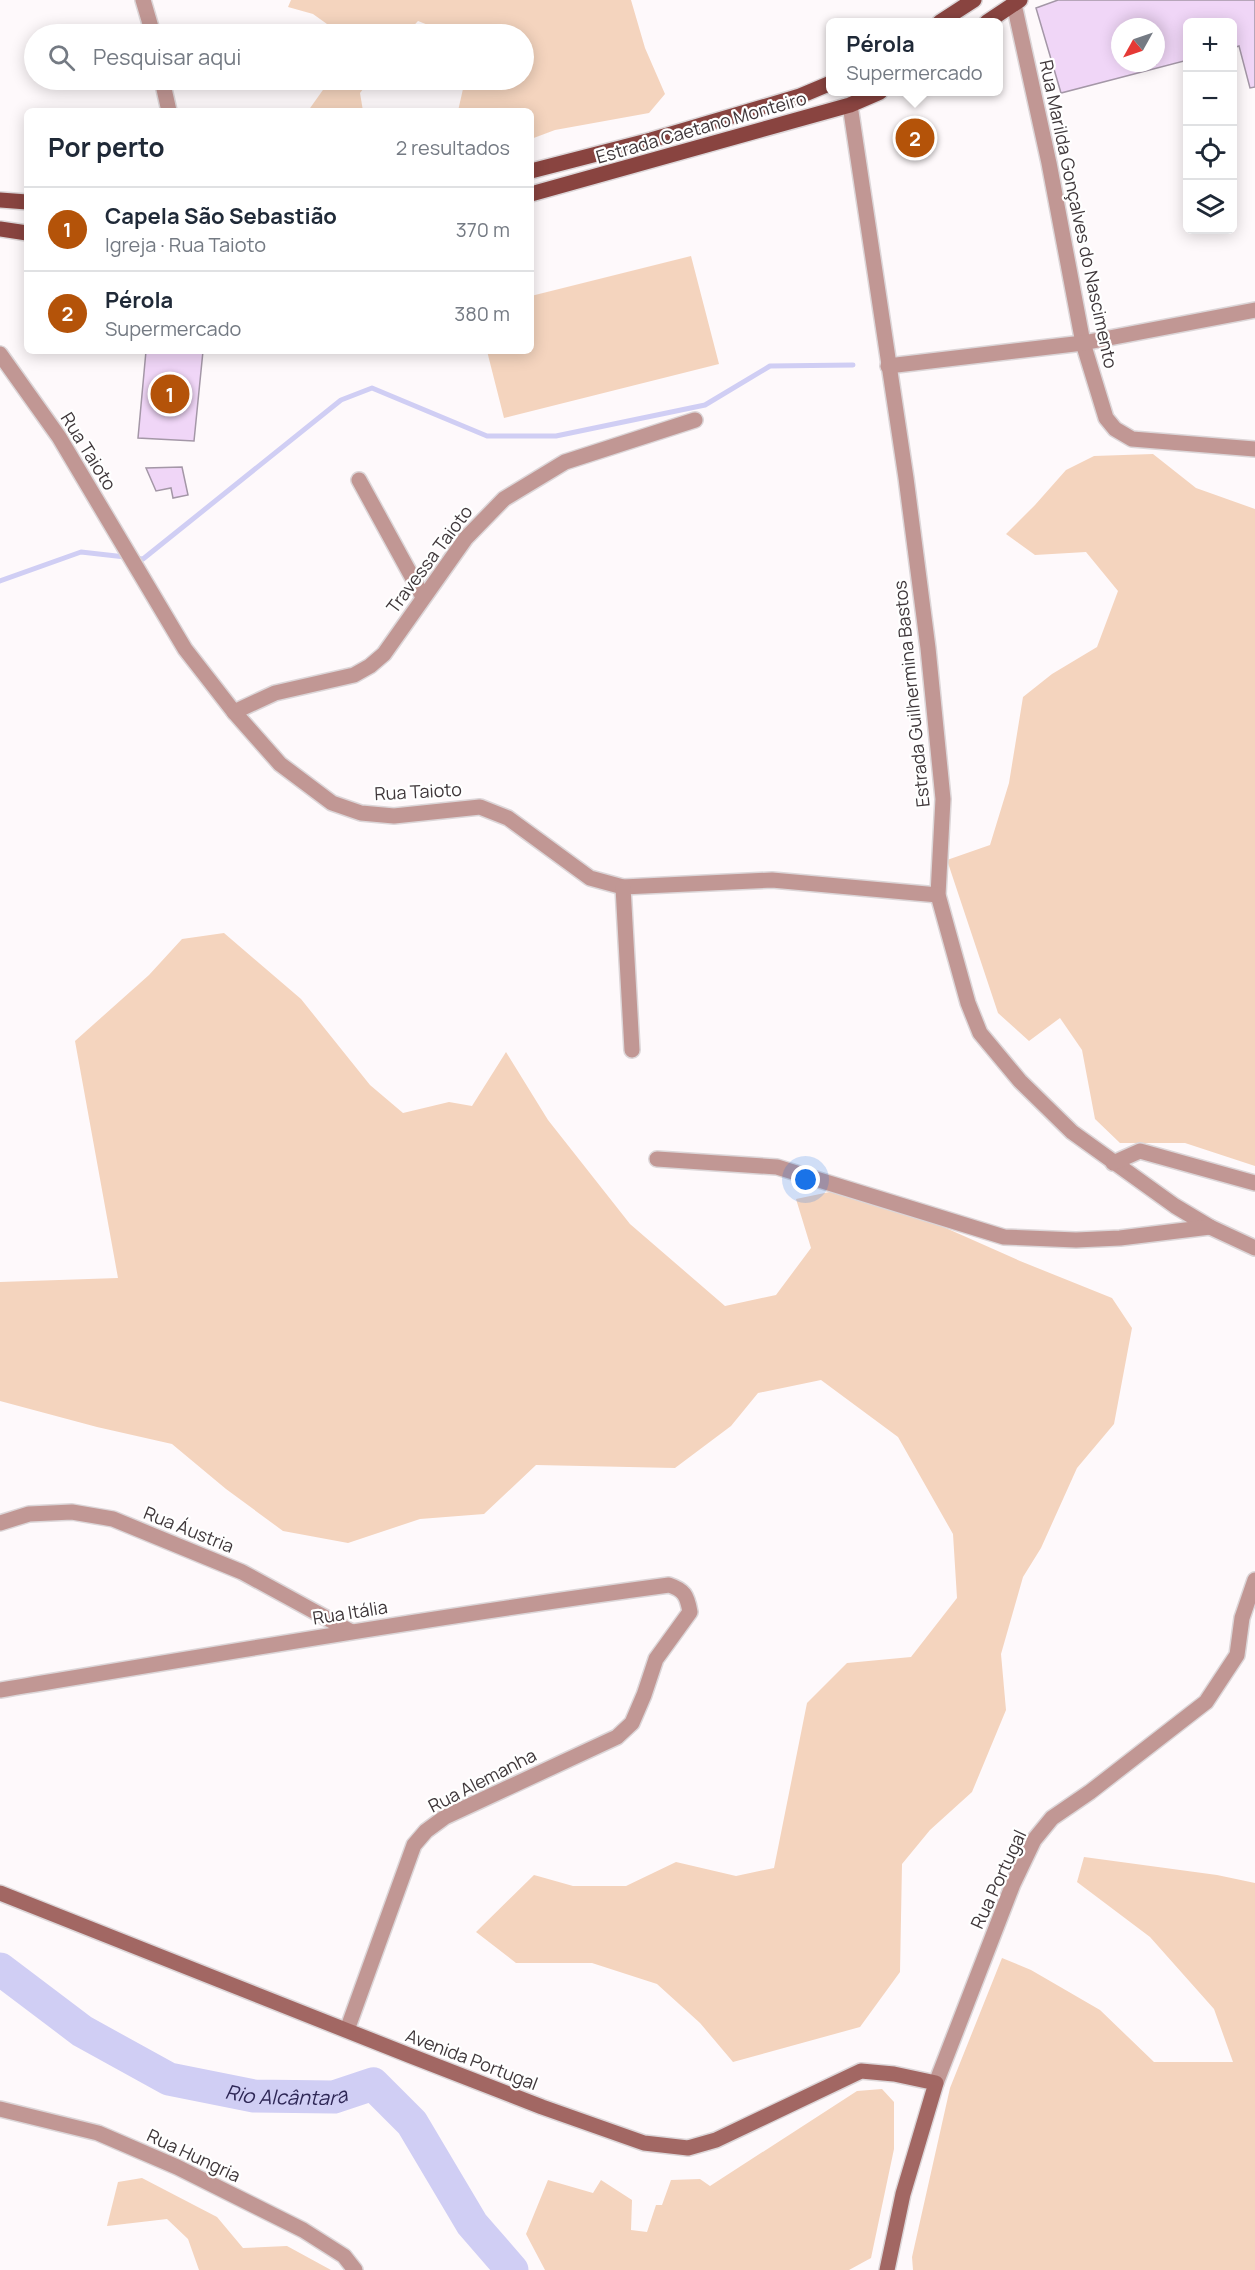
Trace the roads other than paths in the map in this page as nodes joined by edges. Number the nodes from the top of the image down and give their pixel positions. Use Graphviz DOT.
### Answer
graph roads {
  1 [pos="143,0"];
  2 [pos="974,0"];
  3 [pos="1017,2"];
  4 [pos="945,18"];
  5 [pos="993,18"];
  6 [pos="150,24"];
  7 [pos="826,85"];
  8 [pos="164,90"];
  9 [pos="871,96"];
  10 [pos="850,105"];
  11 [pos="168,108"];
  12 [pos="534,170"];
  13 [pos="534,193"];
  14 [pos="0,200"];
  15 [pos="24,202"];
  16 [pos="0,229"];
  17 [pos="24,232"];
  18 [pos="1255,310"];
  19 [pos="1083,343"];
  20 [pos="0,354"];
  21 [pos="888,366"];
  22 [pos="695,420"];
  23 [pos="1255,449"];
  24 [pos="359,480"];
  25 [pos="423,597"];
  26 [pos="234,712"];
  27 [pos="623,887"];
  28 [pos="939,895"];
  29 [pos="632,1050"];
  30 [pos="657,1159"];
  31 [pos="1113,1162"];
  32 [pos="1255,1183"];
  33 [pos="1210,1227"];
  34 [pos="1255,1248"];
  35 [pos="0,1522"];
  36 [pos="1255,1580"];
  37 [pos="690,1612"];
  38 [pos="350,1631"];
  39 [pos="0,1690"];
  40 [pos="0,1893"];
  41 [pos="347,2030"];
  42 [pos="936,2083"];
  43 [pos="0,2109"];
  44 [pos="355,2270"];
  45 [pos="887,2270"];
  1 -- 6 [label="street"];
  2 -- 4 [label="main road"];
  3 -- 5 [label="main road"];
  3 -- 19 [label="street, Rua Marilda Gonçalves do Nascimento"];
  7 -- 12 [label="main road, Estrada Caetano Monteiro"];
  8 -- 11 [label="street"];
  9 -- 10 [label="main road, Estrada Caetano Monteiro"];
  10 -- 13 [label="main road, Estrada Caetano Monteiro"];
  10 -- 21 [label="street, Estrada Guilhermina Bastos"];
  14 -- 15 [label="main road"];
  16 -- 17 [label="main road"];
  18 -- 19 [label="street"];
  19 -- 21 [label="street"];
  19 -- 23 [label="street, Rua Marilda Gonçalves do Nascimento"];
  20 -- 26 [label="street, Rua Taioto"];
  21 -- 28 [label="street, Estrada Guilhermina Bastos"];
  22 -- 25 [label="street, Travessa Taioto"];
  24 -- 25 [label="street"];
  25 -- 26 [label="street, Travessa Taioto"];
  26 -- 27 [label="street, Rua Taioto"];
  27 -- 28 [label="street, Rua Taioto"];
  27 -- 29 [label="street"];
  28 -- 31 [label="street, Estrada Guilhermina Bastos"];
  30 -- 33 [label="street"];
  31 -- 32 [label="street"];
  31 -- 33 [label="street, Estrada Guilhermina Bastos"];
  33 -- 34 [label="street, Estrada Guilhermina Bastos"];
  35 -- 38 [label="street, Rua Áustria"];
  36 -- 42 [label="street, Rua Portugal"];
  37 -- 38 [label="street, Rua Itália"];
  37 -- 41 [label="street, Rua Alemanha"];
  38 -- 39 [label="street, Rua Itália"];
  40 -- 41 [label="street, Avenida Portugal"];
  41 -- 42 [label="street, Avenida Portugal"];
  42 -- 45 [label="street, Rua Portugal"];
  43 -- 44 [label="street, Rua Hungria"];
}
